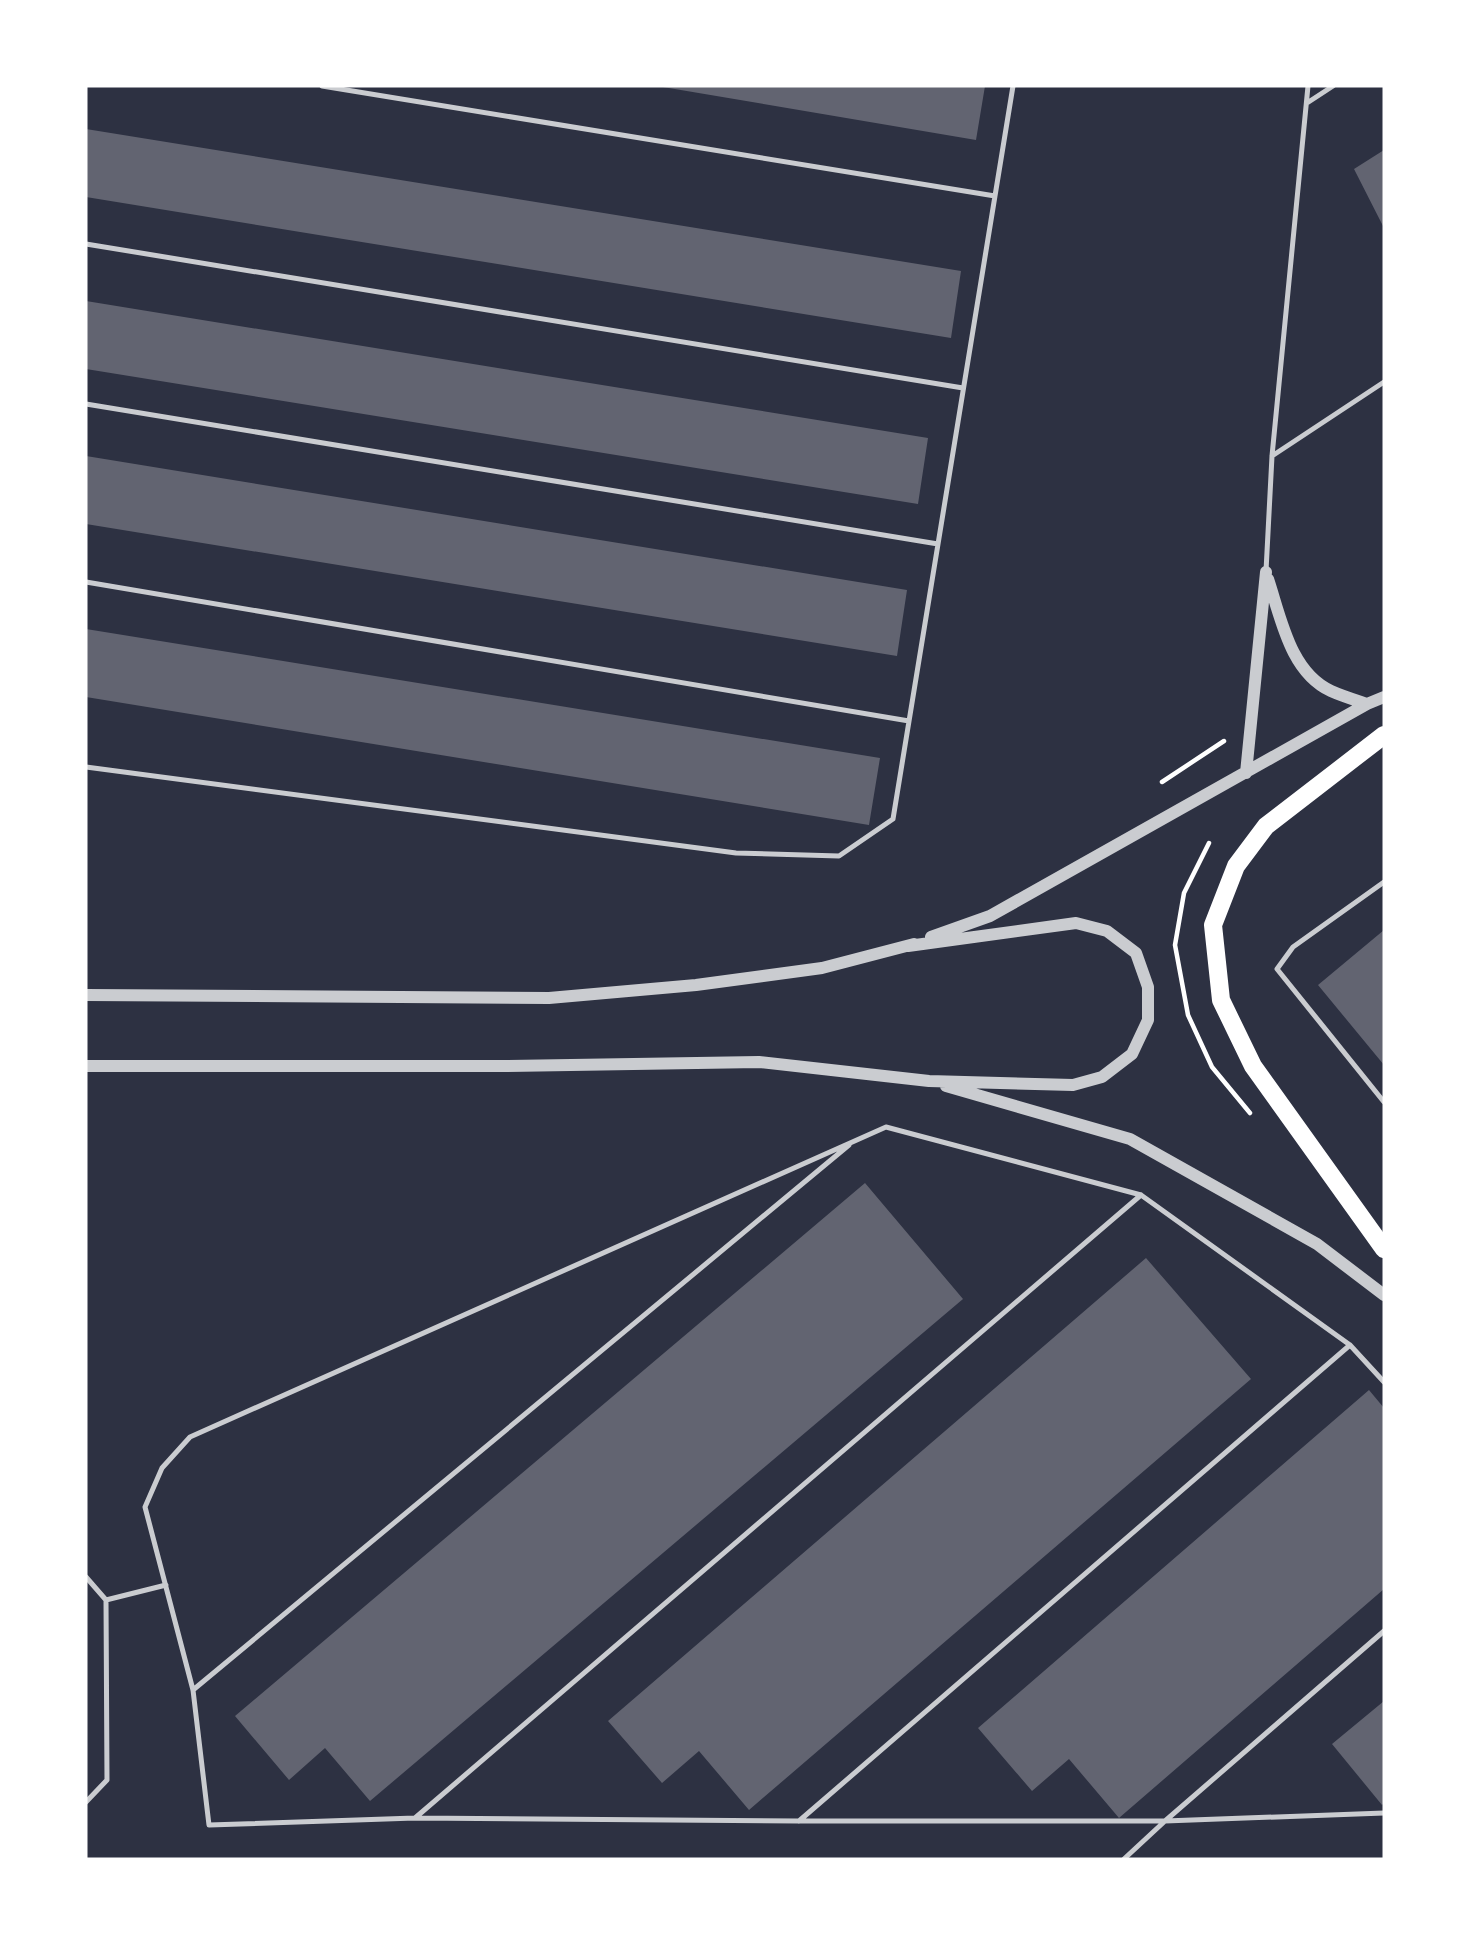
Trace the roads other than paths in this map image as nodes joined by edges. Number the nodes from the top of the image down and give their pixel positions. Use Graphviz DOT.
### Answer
graph roads {
  1 [pos="322,86"];
  2 [pos="1013,86"];
  3 [pos="1308,86"];
  4 [pos="1333,86"];
  5 [pos="1307,103"];
  6 [pos="995,195"];
  7 [pos="86,244"];
  8 [pos="1384,382"];
  9 [pos="963,388"];
  10 [pos="86,404"];
  11 [pos="1272,456"];
  12 [pos="938,544"];
  13 [pos="1266,572"];
  14 [pos="86,582"];
  15 [pos="1384,696"];
  16 [pos="1367,704"];
  17 [pos="909,721"];
  18 [pos="1384,735"];
  19 [pos="86,766"];
  20 [pos="1245,773"];
  21 [pos="1384,882"];
  22 [pos="908,946"];
  23 [pos="86,995"];
  24 [pos="86,1066"];
  25 [pos="929,1081"];
  26 [pos="1384,1102"];
  27 [pos="854,1141"];
  28 [pos="1141,1195"];
  29 [pos="1384,1249"];
  30 [pos="1384,1295"];
  31 [pos="1350,1345"];
  32 [pos="1384,1382"];
  33 [pos="86,1577"];
  34 [pos="166,1585"];
  35 [pos="106,1600"];
  36 [pos="1384,1631"];
  37 [pos="193,1690"];
  38 [pos="86,1802"];
  39 [pos="1384,1813"];
  40 [pos="415,1818"];
  41 [pos="798,1821"];
  42 [pos="1165,1821"];
  43 [pos="1124,1859"];
  1 -- 6 [label="lane"];
  2 -- 6 [label="lane"];
  3 -- 5 [label="lane"];
  4 -- 5 [label="lane"];
  5 -- 11 [label="lane"];
  6 -- 9 [label="lane"];
  7 -- 9 [label="lane"];
  8 -- 11 [label="lane"];
  9 -- 12 [label="lane"];
  10 -- 12 [label="lane"];
  11 -- 13 [label="lane"];
  12 -- 17 [label="lane"];
  13 -- 16 [label="street"];
  13 -- 20 [label="street"];
  14 -- 17 [label="lane"];
  15 -- 16 [label="street"];
  16 -- 20 [label="street"];
  17 -- 19 [label="lane"];
  18 -- 29 [label="main road"];
  20 -- 22 [label="street"];
  21 -- 26 [label="lane"];
  22 -- 23 [label="street"];
  22 -- 25 [label="street"];
  24 -- 25 [label="street"];
  25 -- 30 [label="street"];
  27 -- 28 [label="lane"];
  27 -- 34 [label="lane"];
  27 -- 37 [label="lane"];
  28 -- 31 [label="lane"];
  28 -- 40 [label="lane"];
  31 -- 32 [label="lane"];
  31 -- 41 [label="lane"];
  33 -- 35 [label="lane"];
  34 -- 35 [label="lane"];
  34 -- 37 [label="lane"];
  35 -- 38 [label="lane"];
  36 -- 42 [label="lane"];
  37 -- 40 [label="lane"];
  39 -- 42 [label="lane"];
  40 -- 41 [label="lane"];
  41 -- 42 [label="lane"];
  42 -- 43 [label="lane"];
}
